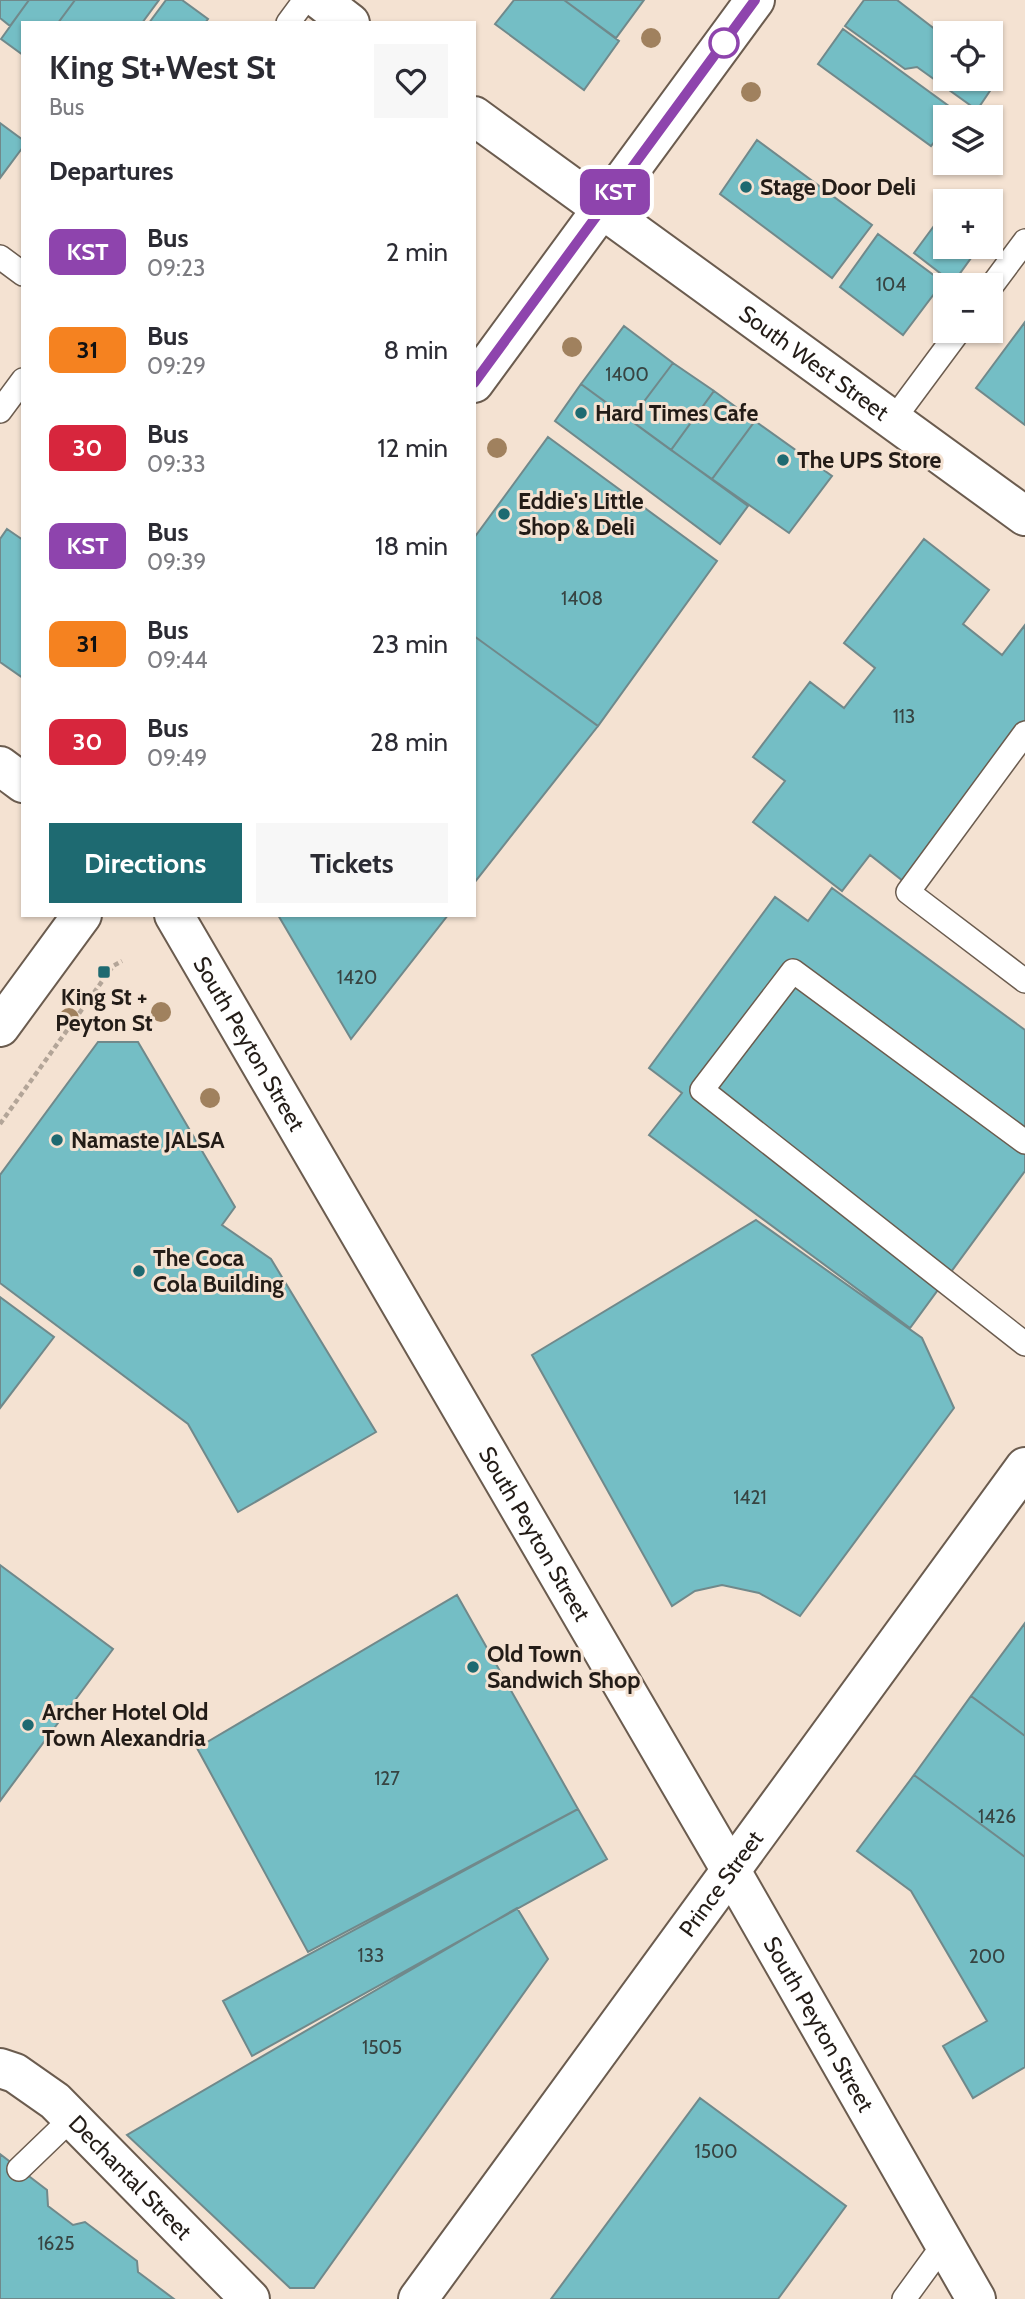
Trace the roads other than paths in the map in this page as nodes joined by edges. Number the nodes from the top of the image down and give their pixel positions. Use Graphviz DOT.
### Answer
graph roads {
  1 [pos="304,0"];
  2 [pos="320,0"];
  3 [pos="755,0"];
  4 [pos="289,21"];
  5 [pos="347,21"];
  6 [pos="476,117"];
  7 [pos="601,211"];
  8 [pos="1025,241"];
  9 [pos="0,257"];
  10 [pos="21,273"];
  11 [pos="1001,273"];
  12 [pos="950,343"];
  13 [pos="476,380"];
  14 [pos="21,383"];
  15 [pos="0,411"];
  16 [pos="893,420"];
  17 [pos="1025,516"];
  18 [pos="1025,733"];
  19 [pos="0,766"];
  20 [pos="21,782"];
  21 [pos="81,917"];
  22 [pos="175,917"];
  23 [pos="1025,981"];
  24 [pos="0,1027"];
  25 [pos="1025,1142"];
  26 [pos="1025,1344"];
  27 [pos="1025,1467"];
  28 [pos="730,1868"];
  29 [pos="0,2068"];
  30 [pos="72,2118"];
  31 [pos="19,2169"];
  32 [pos="944,2244"];
  33 [pos="250,2299"];
  34 [pos="418,2299"];
  35 [pos="904,2299"];
  36 [pos="976,2299"];
  1 -- 4 [label="lane"];
  2 -- 5 [label="street"];
  3 -- 7 [label="street"];
  6 -- 7 [label="street, South West Street"];
  7 -- 13 [label="street"];
  7 -- 16 [label="street, South West Street"];
  8 -- 11 [label="lane"];
  9 -- 10 [label="lane"];
  12 -- 16 [label="lane"];
  14 -- 15 [label="lane"];
  16 -- 17 [label="street, South West Street"];
  18 -- 23 [label="lane"];
  19 -- 20 [label="street"];
  21 -- 24 [label="street"];
  22 -- 28 [label="street, South Peyton Street"];
  25 -- 26 [label="lane"];
  27 -- 28 [label="street, Prince Street"];
  28 -- 32 [label="street, South Peyton Street"];
  28 -- 34 [label="street, Prince Street"];
  29 -- 30 [label="street, Dechantal Street"];
  30 -- 31 [label="lane"];
  30 -- 33 [label="street, Dechantal Street"];
  32 -- 35 [label="lane"];
  32 -- 36 [label="street, South Peyton Street"];
}
